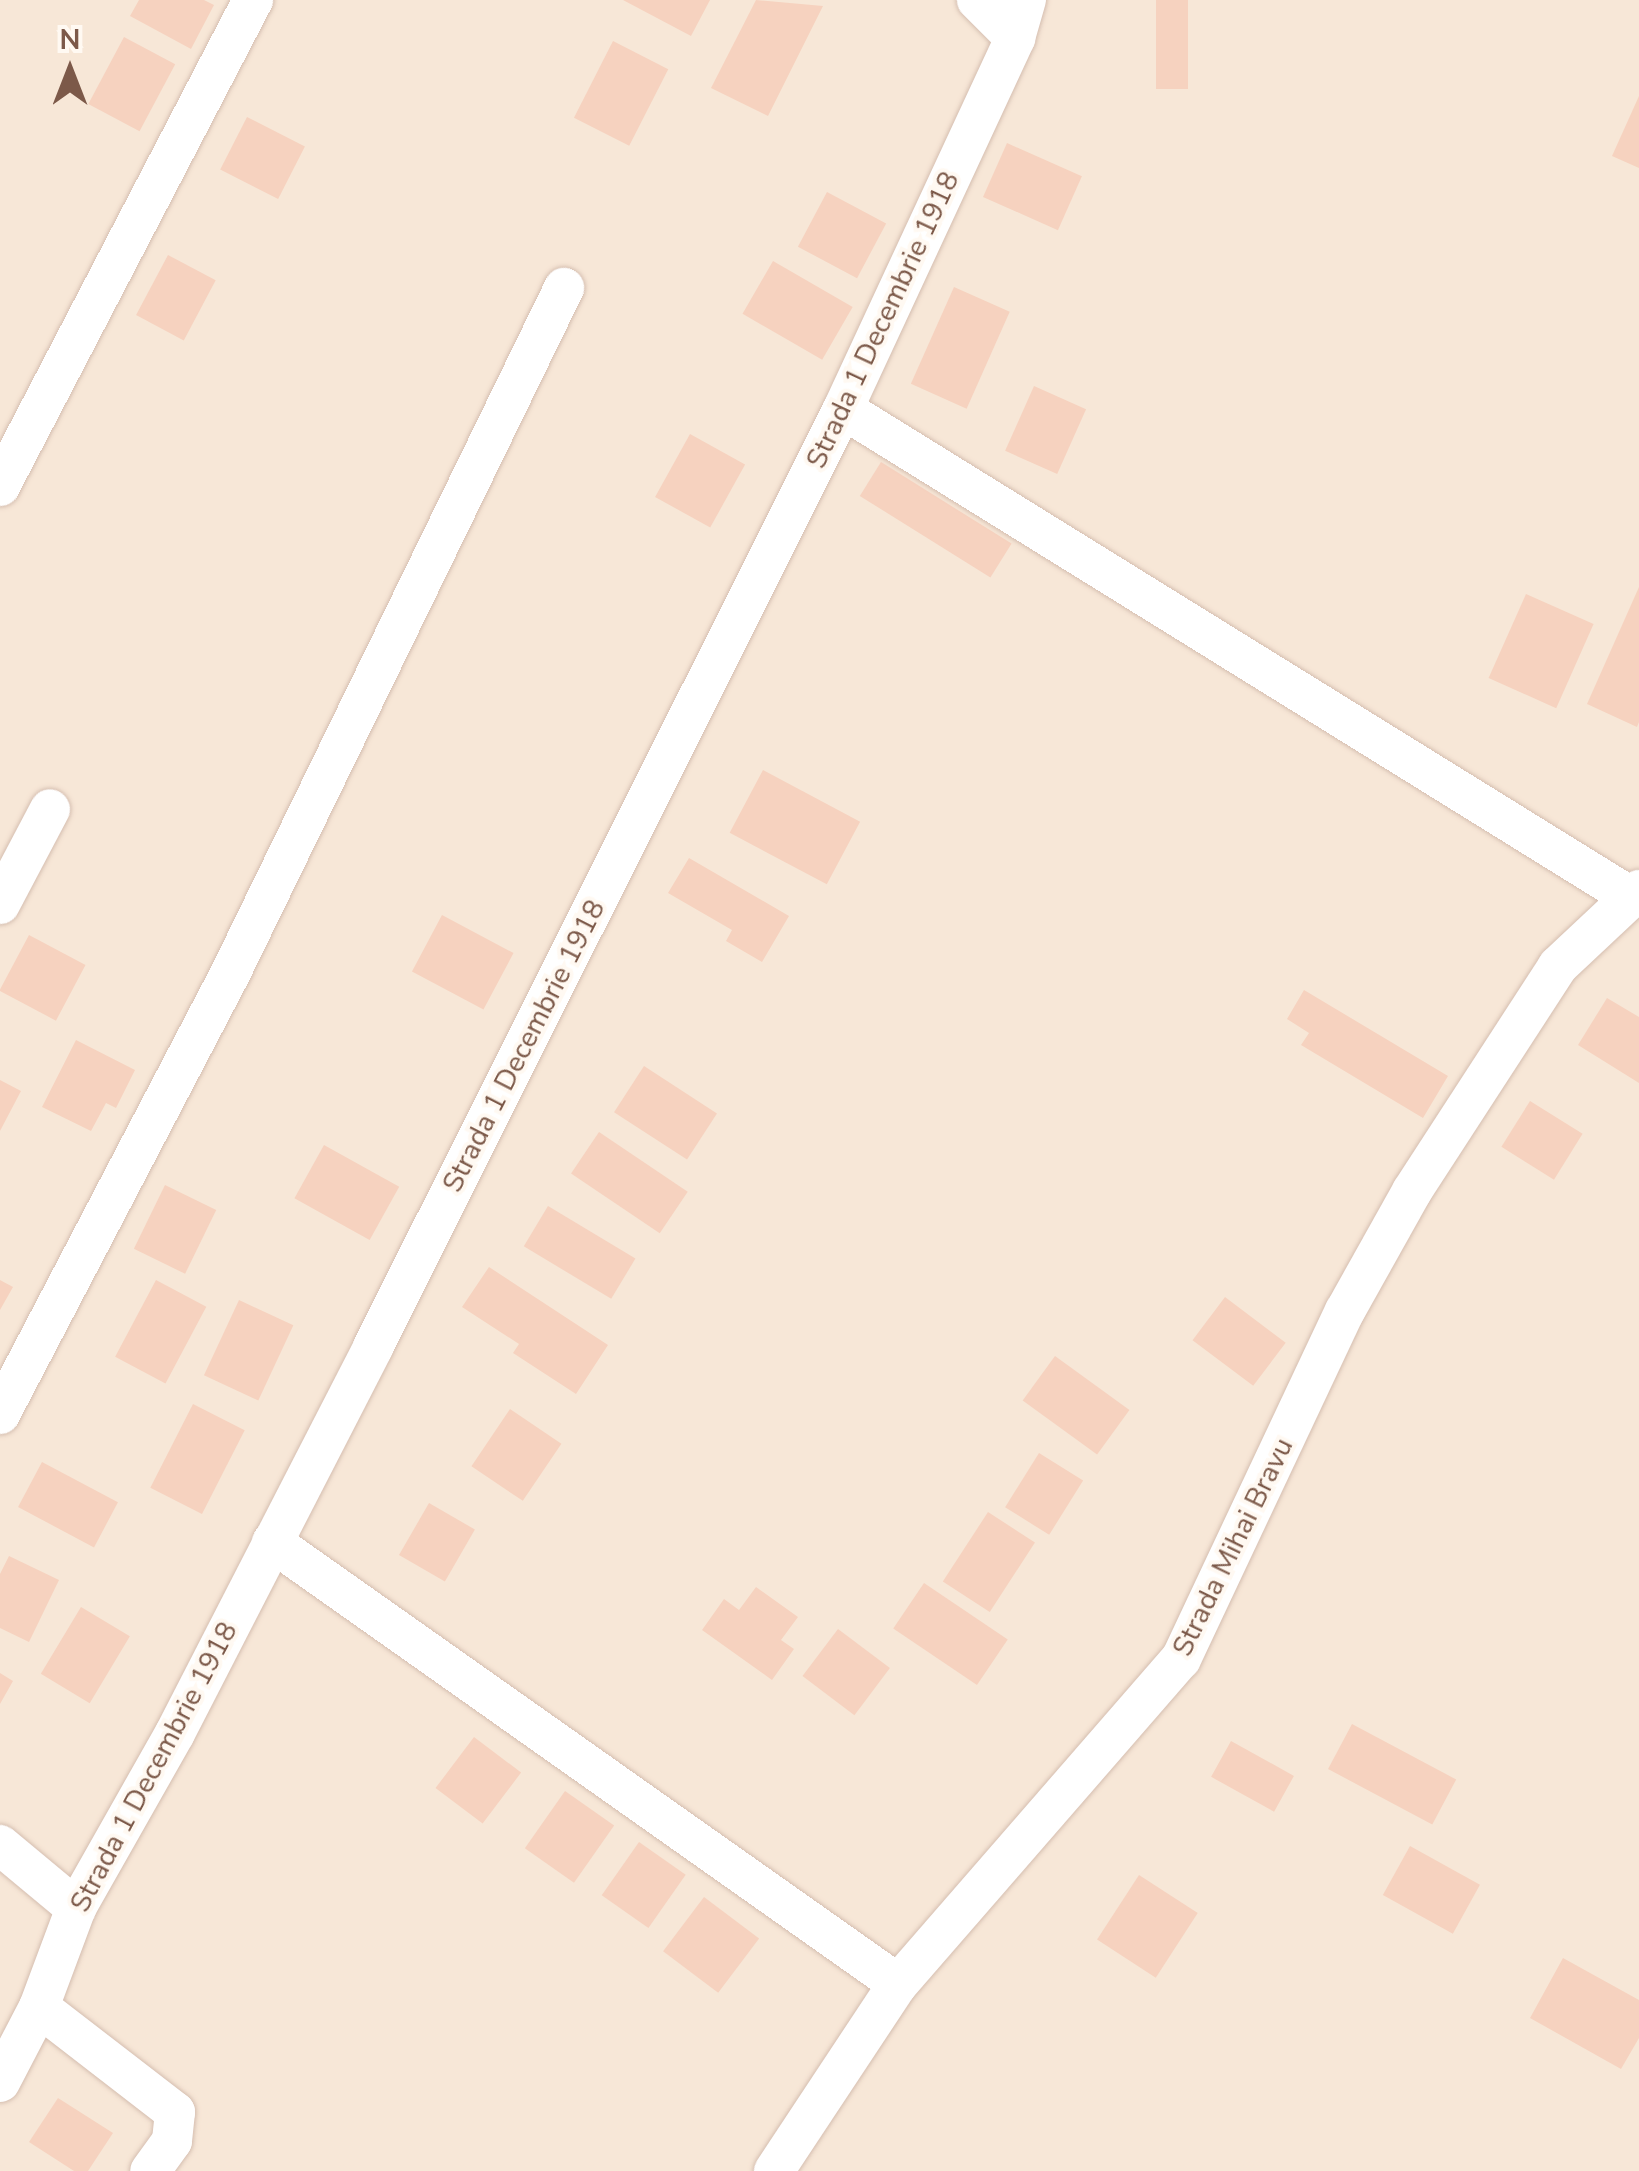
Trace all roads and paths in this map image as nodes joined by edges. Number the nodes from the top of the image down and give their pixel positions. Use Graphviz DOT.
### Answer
graph roads {
  1 [pos="253,0"];
  2 [pos="977,0"];
  3 [pos="1021,19"];
  4 [pos="564,288"];
  5 [pos="843,409"];
  6 [pos="0,486"];
  7 [pos="50,808"];
  8 [pos="1634,893"];
  9 [pos="0,904"];
  10 [pos="0,1414"];
  11 [pos="272,1542"];
  12 [pos="0,1845"];
  13 [pos="76,1908"];
  14 [pos="898,1984"];
  15 [pos="38,2007"];
  16 [pos="0,2082"];
  17 [pos="150,2171"];
  18 [pos="774,2171"];
  1 -- 6 [label="street"];
  2 -- 3 [label="street"];
  3 -- 5 [label="street, Strada 1 Decembrie 1918"];
  4 -- 10 [label="street"];
  5 -- 8 [label="street"];
  5 -- 11 [label="street, Strada 1 Decembrie 1918"];
  7 -- 9 [label="street"];
  8 -- 14 [label="street, Strada Mihai Bravu"];
  11 -- 13 [label="street, Strada 1 Decembrie 1918"];
  11 -- 14 [label="street"];
  12 -- 13 [label="street"];
  13 -- 15 [label="street, Strada 1 Decembrie 1918"];
  14 -- 18 [label="street, Strada Mihai Bravu"];
  15 -- 16 [label="street, Strada 1 Decembrie 1918"];
  15 -- 17 [label="street"];
}
